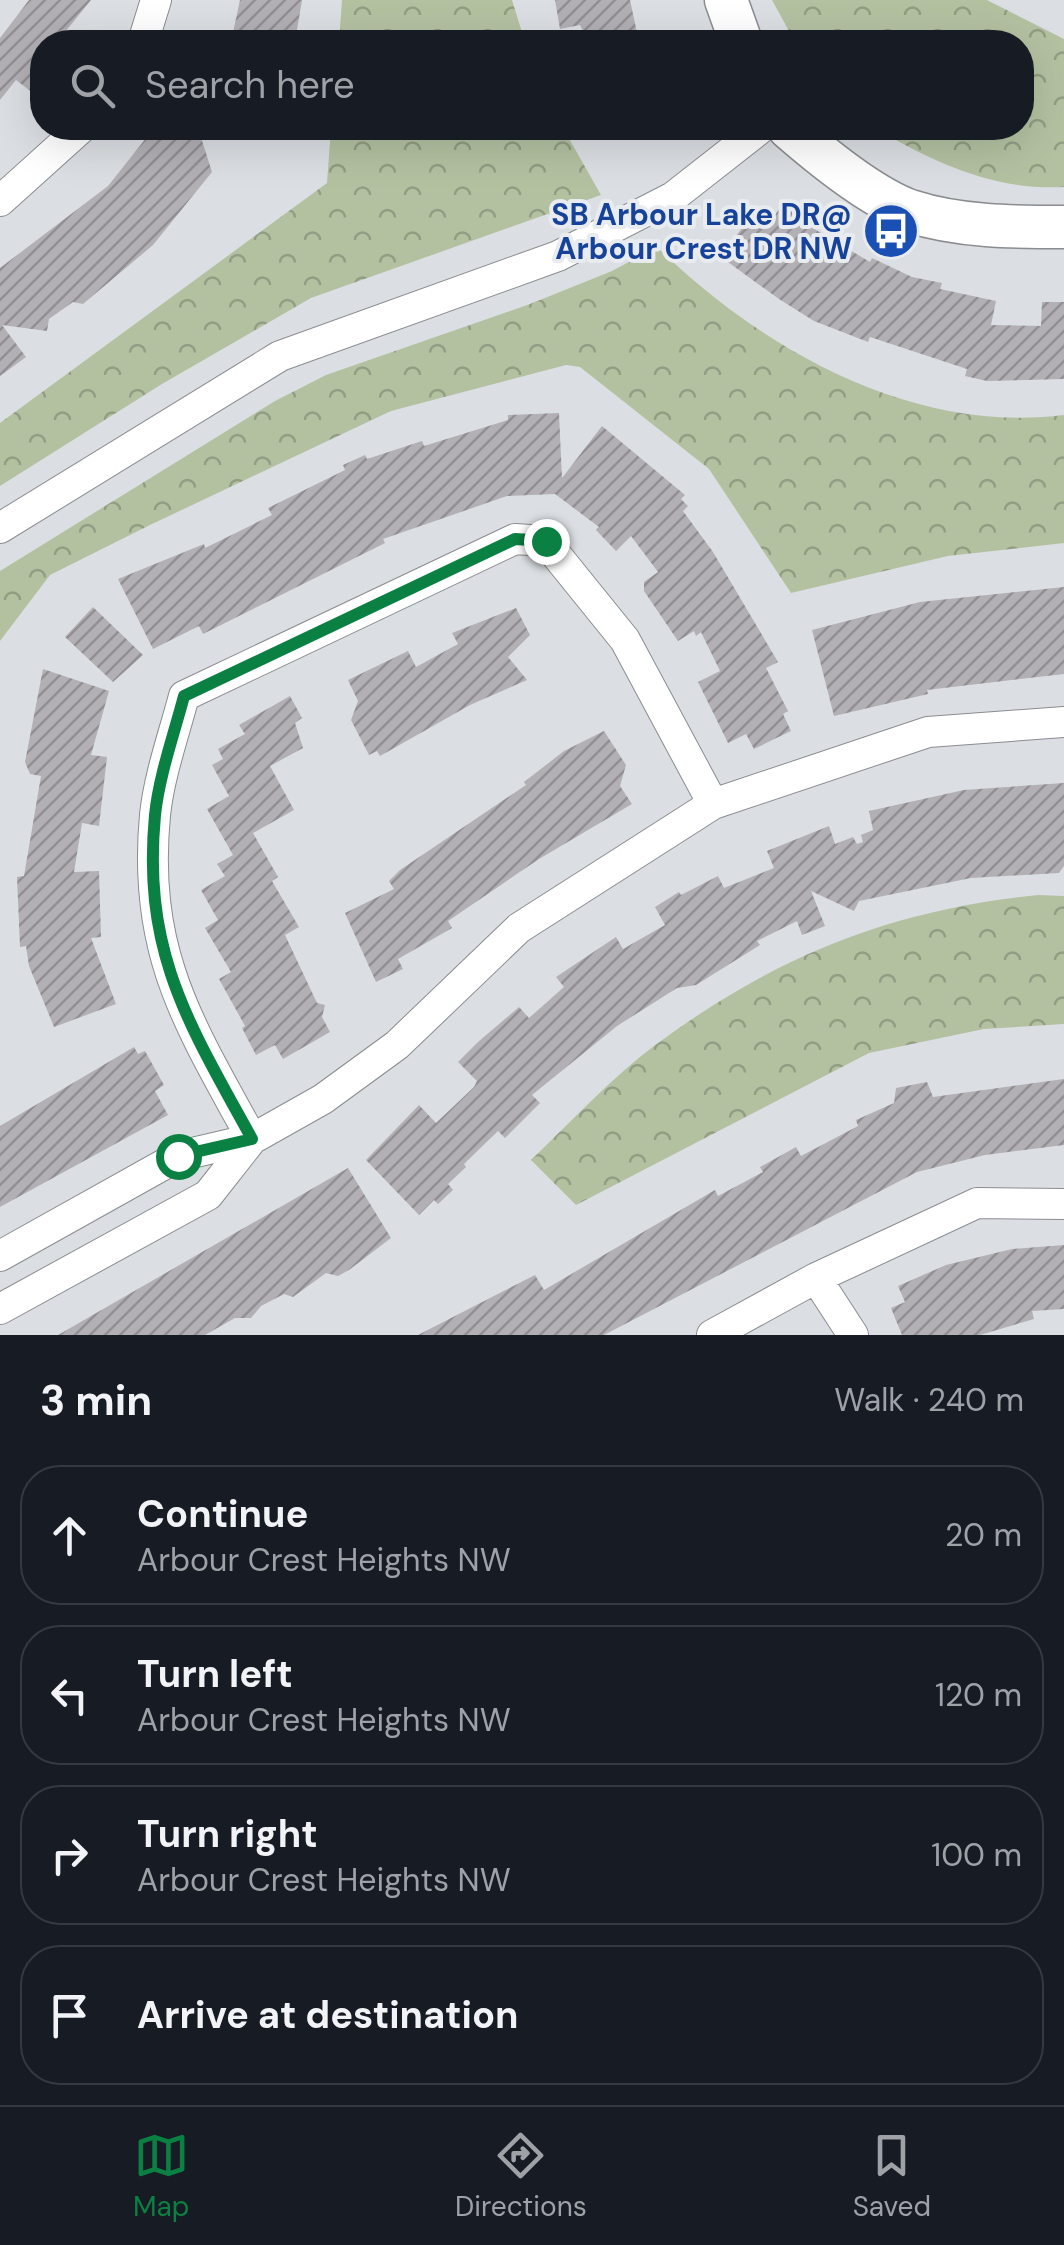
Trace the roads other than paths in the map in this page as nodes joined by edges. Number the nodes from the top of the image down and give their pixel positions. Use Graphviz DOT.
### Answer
graph roads {
  1 [pos="156,0"];
  2 [pos="726,0"];
  3 [pos="147,30"];
  4 [pos="737,30"];
  5 [pos="68,140"];
  6 [pos="746,140"];
  7 [pos="805,140"];
  8 [pos="0,201"];
  9 [pos="1064,227"];
  10 [pos="0,528"];
  11 [pos="1064,722"];
  12 [pos="713,804"];
  13 [pos="252,1139"];
  14 [pos="1064,1204"];
  15 [pos="0,1256"];
  16 [pos="816,1278"];
  17 [pos="0,1309"];
  18 [pos="712,1335"];
  19 [pos="853,1335"];
  1 -- 3 [label="street"];
  2 -- 4 [label="street"];
  5 -- 8 [label="street"];
  6 -- 10 [label="street"];
  7 -- 9 [label="street"];
  11 -- 12 [label="street"];
  12 -- 13 [label="street"];
  12 -- 13 [label="street"];
  13 -- 15 [label="street"];
  13 -- 17 [label="street"];
  14 -- 16 [label="street"];
  16 -- 18 [label="street"];
  16 -- 19 [label="street"];
}
